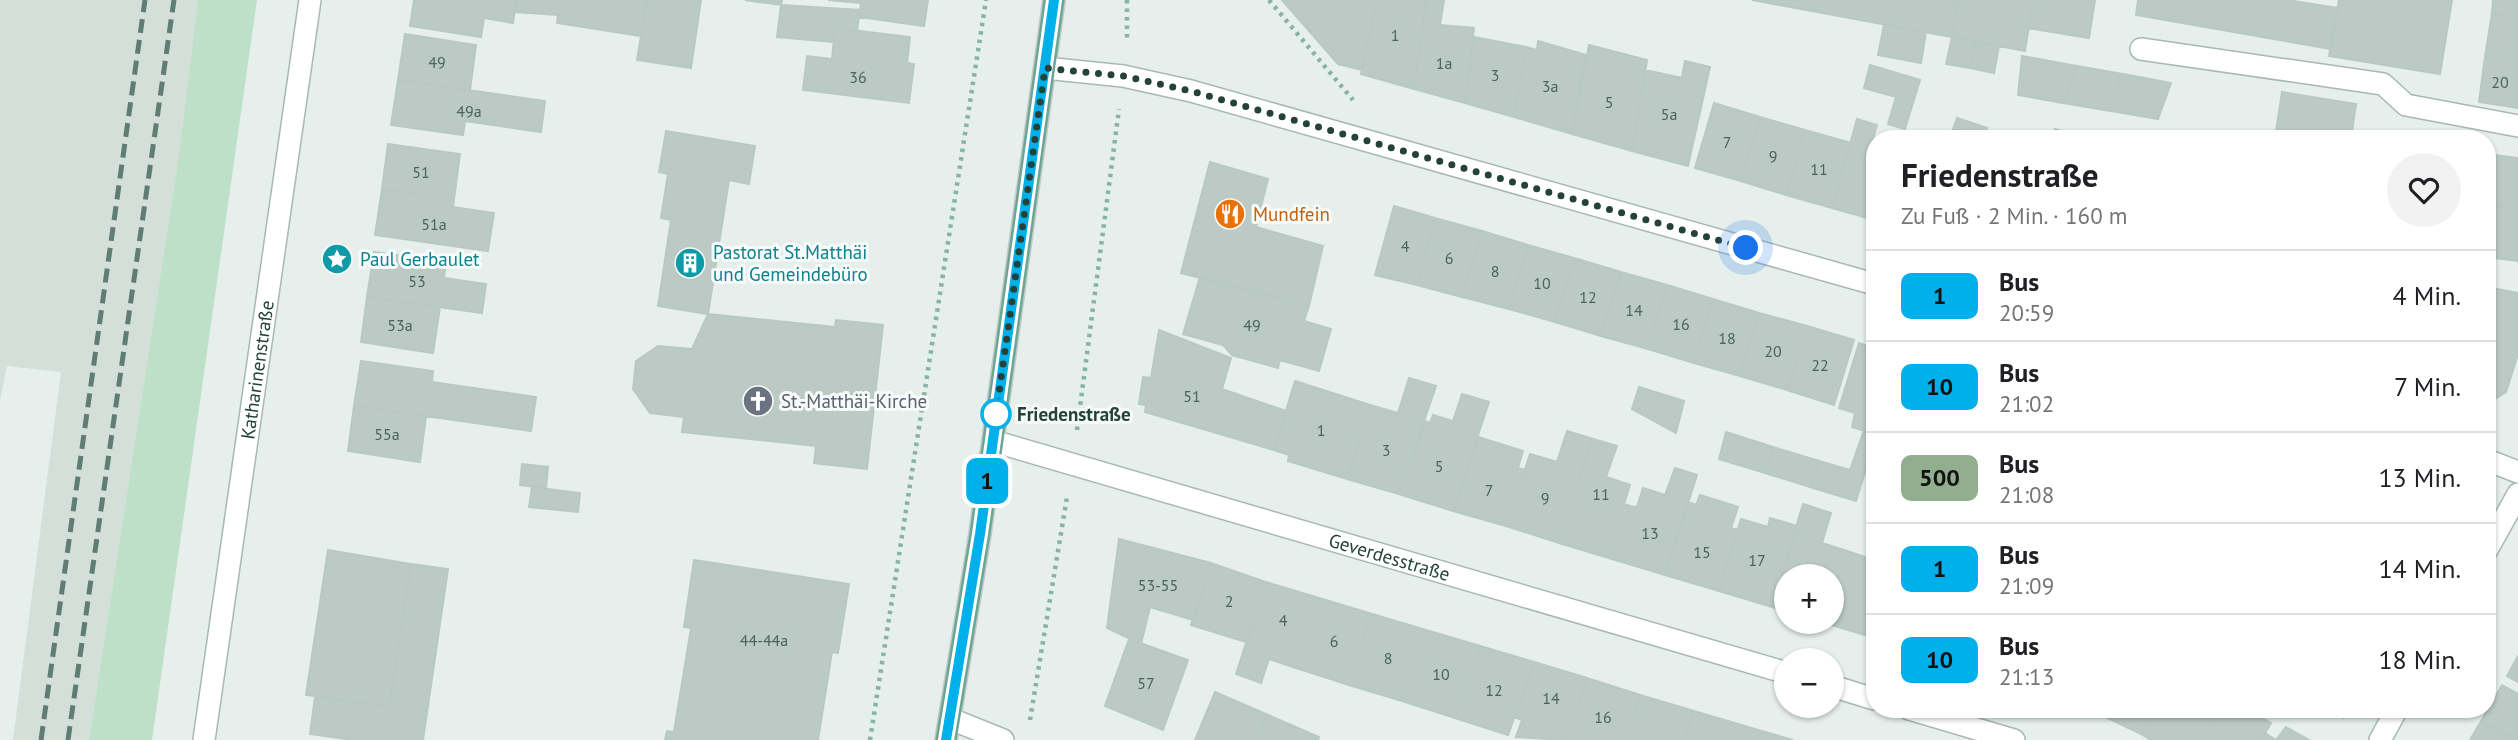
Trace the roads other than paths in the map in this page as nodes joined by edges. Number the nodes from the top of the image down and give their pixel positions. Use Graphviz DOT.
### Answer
graph roads {
  1 [pos="310,0"];
  2 [pos="1054,0"];
  3 [pos="2141,49"];
  4 [pos="1045,68"];
  5 [pos="2518,125"];
  6 [pos="1866,282"];
  7 [pos="993,441"];
  8 [pos="2496,463"];
  9 [pos="2518,471"];
  10 [pos="2518,494"];
  11 [pos="2496,534"];
  12 [pos="1774,669"];
  13 [pos="1844,690"];
  14 [pos="1866,697"];
  15 [pos="1939,718"];
  16 [pos="2393,718"];
  17 [pos="950,719"];
  18 [pos="204,740"];
  19 [pos="946,740"];
  20 [pos="1003,740"];
  21 [pos="2014,740"];
  22 [pos="2380,740"];
  1 -- 18 [label="street, Katharinenstraße"];
  2 -- 4 [label="main road"];
  3 -- 5 [label="street"];
  4 -- 6 [label="street"];
  4 -- 7 [label="main road"];
  7 -- 12 [label="street, Geverdesstraße"];
  7 -- 17 [label="main road"];
  8 -- 9 [label="street"];
  10 -- 11 [label="street"];
  13 -- 14 [label="street"];
  15 -- 21 [label="street"];
  16 -- 22 [label="street"];
  17 -- 19 [label="main road"];
  17 -- 20 [label="street"];
}
